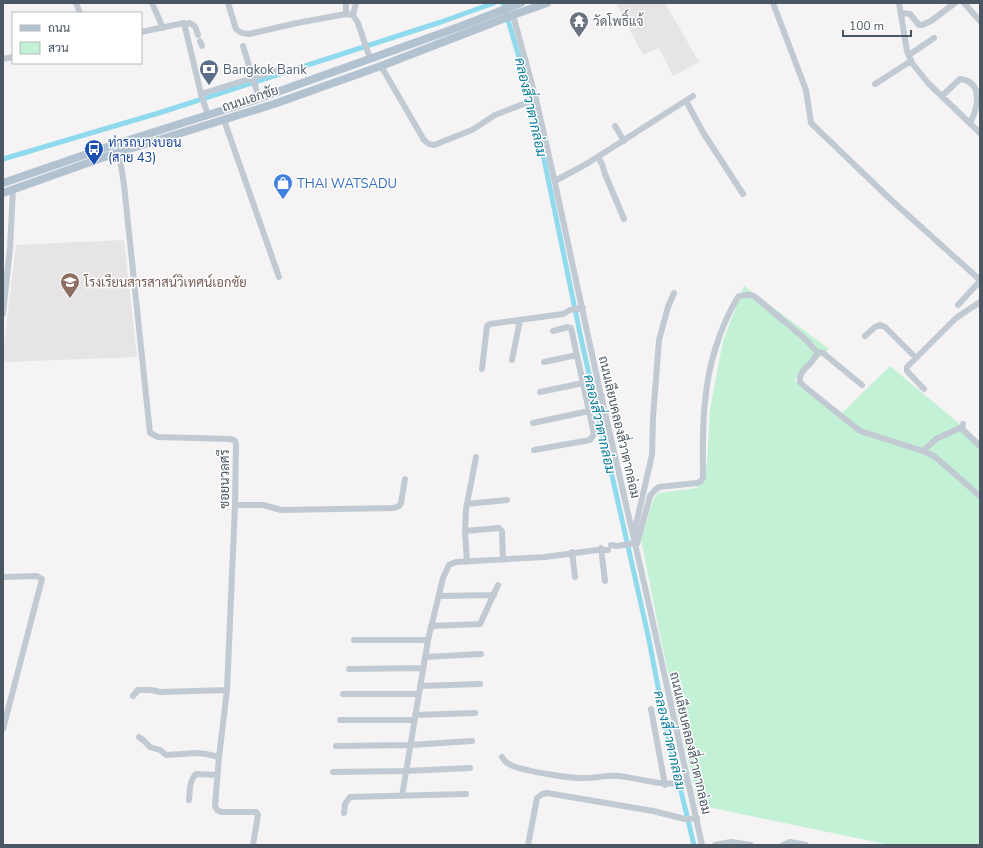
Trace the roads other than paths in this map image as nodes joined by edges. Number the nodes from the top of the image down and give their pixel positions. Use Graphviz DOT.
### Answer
graph roads {
  1 [pos="152,3"];
  2 [pos="228,3"];
  3 [pos="346,3"];
  4 [pos="356,3"];
  5 [pos="521,3"];
  6 [pos="547,3"];
  7 [pos="774,3"];
  8 [pos="899,3"];
  9 [pos="955,3"];
  10 [pos="964,3"];
  11 [pos="511,10"];
  12 [pos="901,13"];
  13 [pos="346,14"];
  14 [pos="352,15"];
  15 [pos="495,17"];
  16 [pos="980,21"];
  17 [pos="185,25"];
  18 [pos="164,28"];
  19 [pos="142,32"];
  20 [pos="934,38"];
  21 [pos="200,41"];
  22 [pos="243,46"];
  23 [pos="369,54"];
  24 [pos="910,58"];
  25 [pos="381,66"];
  26 [pos="275,71"];
  27 [pos="253,79"];
  28 [pos="875,84"];
  29 [pos="282,90"];
  30 [pos="202,95"];
  31 [pos="693,96"];
  32 [pos="942,96"];
  33 [pos="259,98"];
  34 [pos="285,100"];
  35 [pos="535,100"];
  36 [pos="686,101"];
  37 [pos="208,115"];
  38 [pos="224,120"];
  39 [pos="970,123"];
  40 [pos="615,126"];
  41 [pos="980,133"];
  42 [pos="624,141"];
  43 [pos="119,152"];
  44 [pos="598,157"];
  45 [pos="555,181"];
  46 [pos="3,183"];
  47 [pos="13,189"];
  48 [pos="3,192"];
  49 [pos="743,194"];
  50 [pos="624,219"];
  51 [pos="279,277"];
  52 [pos="980,281"];
  53 [pos="674,293"];
  54 [pos="980,302"];
  55 [pos="958,305"];
  56 [pos="580,309"];
  57 [pos="3,314"];
  58 [pos="520,320"];
  59 [pos="553,330"];
  60 [pos="865,336"];
  61 [pos="817,352"];
  62 [pos="577,355"];
  63 [pos="916,358"];
  64 [pos="512,360"];
  65 [pos="544,362"];
  66 [pos="482,369"];
  67 [pos="583,383"];
  68 [pos="862,385"];
  69 [pos="924,389"];
  70 [pos="540,392"];
  71 [pos="594,395"];
  72 [pos="589,411"];
  73 [pos="533,423"];
  74 [pos="980,446"];
  75 [pos="534,450"];
  76 [pos="923,451"];
  77 [pos="476,456"];
  78 [pos="405,479"];
  79 [pos="980,496"];
  80 [pos="507,500"];
  81 [pos="467,504"];
  82 [pos="235,505"];
  83 [pos="465,531"];
  84 [pos="634,536"];
  85 [pos="636,545"];
  86 [pos="600,549"];
  87 [pos="572,552"];
  88 [pos="503,560"];
  89 [pos="467,562"];
  90 [pos="3,578"];
  91 [pos="576,578"];
  92 [pos="606,581"];
  93 [pos="498,585"];
  94 [pos="494,595"];
  95 [pos="439,596"];
  96 [pos="431,626"];
  97 [pos="354,640"];
  98 [pos="428,640"];
  99 [pos="482,654"];
  100 [pos="424,657"];
  101 [pos="422,668"];
  102 [pos="348,669"];
  103 [pos="480,684"];
  104 [pos="420,686"];
  105 [pos="227,690"];
  106 [pos="343,694"];
  107 [pos="418,694"];
  108 [pos="133,696"];
  109 [pos="651,709"];
  110 [pos="475,713"];
  111 [pos="414,718"];
  112 [pos="340,720"];
  113 [pos="3,729"];
  114 [pos="139,737"];
  115 [pos="472,741"];
  116 [pos="410,745"];
  117 [pos="336,746"];
  118 [pos="219,757"];
  119 [pos="502,757"];
  120 [pos="470,768"];
  121 [pos="406,771"];
  122 [pos="333,772"];
  123 [pos="217,775"];
  124 [pos="685,783"];
  125 [pos="665,784"];
  126 [pos="466,794"];
  127 [pos="402,796"];
  128 [pos="189,800"];
  129 [pos="344,813"];
  130 [pos="691,819"];
  131 [pos="253,845"];
  132 [pos="528,845"];
  133 [pos="702,845"];
  134 [pos="715,845"];
  135 [pos="751,845"];
  136 [pos="783,845"];
  137 [pos="806,845"];
  1 -- 18 [label="street"];
  2 -- 13 [label="street"];
  3 -- 13 [label="street"];
  4 -- 14 [label="street"];
  5 -- 11 [label="main road, ถนนเอกชัย"];
  6 -- 11 [label="main road, ถนนเอกชัย"];
  7 -- 52 [label="street"];
  8 -- 12 [label="street"];
  9 -- 12 [label="street"];
  10 -- 16 [label="street"];
  11 -- 15 [label="main road, ถนนเอกชัย"];
  11 -- 35 [label="street, ถนนเลียบคลองสี่วาตากล่อม"];
  12 -- 24 [label="street"];
  13 -- 14 [label="street"];
  14 -- 23 [label="street"];
  15 -- 23 [label="main road, ถนนเอกชัย"];
  15 -- 25 [label="main road, ถนนเอกชัย"];
  17 -- 18 [label="street"];
  17 -- 21 [label="street"];
  17 -- 30 [label="street"];
  18 -- 19 [label="street"];
  20 -- 24 [label="street"];
  22 -- 27 [label="street"];
  23 -- 29 [label="main road, ถนนเอกชัย"];
  24 -- 28 [label="street"];
  24 -- 32 [label="street"];
  25 -- 34 [label="main road, ถนนเอกชัย"];
  25 -- 35 [label="street"];
  26 -- 27 [label="street"];
  27 -- 30 [label="street"];
  27 -- 33 [label="street"];
  29 -- 33 [label="main road, ถนนเอกชัย"];
  29 -- 34 [label="main road"];
  30 -- 37 [label="street"];
  31 -- 36 [label="street"];
  32 -- 39 [label="street"];
  32 -- 39 [label="street"];
  33 -- 37 [label="main road, ถนนเอกชัย"];
  34 -- 38 [label="main road, ถนนเอกชัย"];
  35 -- 45 [label="street, ถนนเลียบคลองสี่วาตากล่อม"];
  36 -- 42 [label="street"];
  36 -- 49 [label="street"];
  37 -- 46 [label="main road, ถนนเอกชัย"];
  38 -- 43 [label="main road, ถนนเอกชัย"];
  38 -- 51 [label="street"];
  39 -- 41 [label="street"];
  40 -- 42 [label="street"];
  42 -- 44 [label="street"];
  43 -- 47 [label="main road, ถนนเอกชัย"];
  43 -- 82 [label="street, ซอยนวลศรี"];
  44 -- 45 [label="street"];
  44 -- 50 [label="street"];
  45 -- 56 [label="street, ถนนเลียบคลองสี่วาตากล่อม"];
  47 -- 48 [label="main road, ถนนเอกชัย"];
  47 -- 57 [label="street"];
  52 -- 55 [label="street"];
  53 -- 84 [label="street"];
  54 -- 63 [label="street"];
  56 -- 58 [label="street"];
  56 -- 71 [label="street, ถนนเลียบคลองสี่วาตากล่อม"];
  58 -- 64 [label="street"];
  58 -- 66 [label="street"];
  59 -- 62 [label="street"];
  60 -- 63 [label="street"];
  61 -- 68 [label="street"];
  61 -- 76 [label="street"];
  61 -- 85 [label="street"];
  62 -- 65 [label="street"];
  62 -- 67 [label="street"];
  63 -- 69 [label="street"];
  67 -- 70 [label="street"];
  67 -- 71 [label="street"];
  71 -- 72 [label="street"];
  71 -- 84 [label="street, ถนนเลียบคลองสี่วาตากล่อม"];
  72 -- 73 [label="street"];
  72 -- 75 [label="street"];
  74 -- 76 [label="street"];
  76 -- 79 [label="street"];
  77 -- 81 [label="street"];
  78 -- 82 [label="street"];
  80 -- 81 [label="street"];
  81 -- 83 [label="street"];
  82 -- 105 [label="street, ซอยนวลศรี"];
  83 -- 88 [label="street"];
  83 -- 89 [label="street"];
  84 -- 85 [label="street, ถนนเลียบคลองสี่วาตากล่อม"];
  85 -- 86 [label="street"];
  85 -- 124 [label="street, ถนนเลียบคลองสี่วาตากล่อม"];
  86 -- 87 [label="street"];
  86 -- 92 [label="street"];
  87 -- 88 [label="street"];
  87 -- 91 [label="street"];
  88 -- 89 [label="street"];
  89 -- 95 [label="street"];
  90 -- 113 [label="street"];
  93 -- 94 [label="street"];
  94 -- 95 [label="street"];
  94 -- 96 [label="street"];
  95 -- 96 [label="street"];
  96 -- 98 [label="street"];
  97 -- 98 [label="street"];
  98 -- 100 [label="street"];
  99 -- 100 [label="street"];
  100 -- 101 [label="street"];
  101 -- 102 [label="street"];
  101 -- 104 [label="street"];
  103 -- 104 [label="street"];
  104 -- 107 [label="street"];
  105 -- 108 [label="street"];
  105 -- 118 [label="street, ซอยนวลศรี"];
  106 -- 107 [label="street"];
  107 -- 111 [label="street"];
  109 -- 125 [label="street"];
  110 -- 111 [label="street"];
  111 -- 112 [label="street"];
  111 -- 116 [label="street"];
  114 -- 118 [label="street"];
  115 -- 116 [label="street"];
  116 -- 117 [label="street"];
  116 -- 121 [label="street"];
  118 -- 123 [label="street, ซอยนวลศรี"];
  119 -- 125 [label="street"];
  120 -- 121 [label="street"];
  121 -- 122 [label="street"];
  121 -- 127 [label="street"];
  123 -- 128 [label="street"];
  123 -- 131 [label="street, ซอยนวลศรี"];
  124 -- 125 [label="street"];
  124 -- 130 [label="street, ถนนเลียบคลองสี่วาตากล่อม"];
  126 -- 127 [label="street"];
  127 -- 129 [label="street"];
  130 -- 132 [label="street"];
  130 -- 133 [label="street, ถนนเลียบคลองสี่วาตากล่อม"];
  134 -- 135 [label="street"];
  136 -- 137 [label="street"];
}
